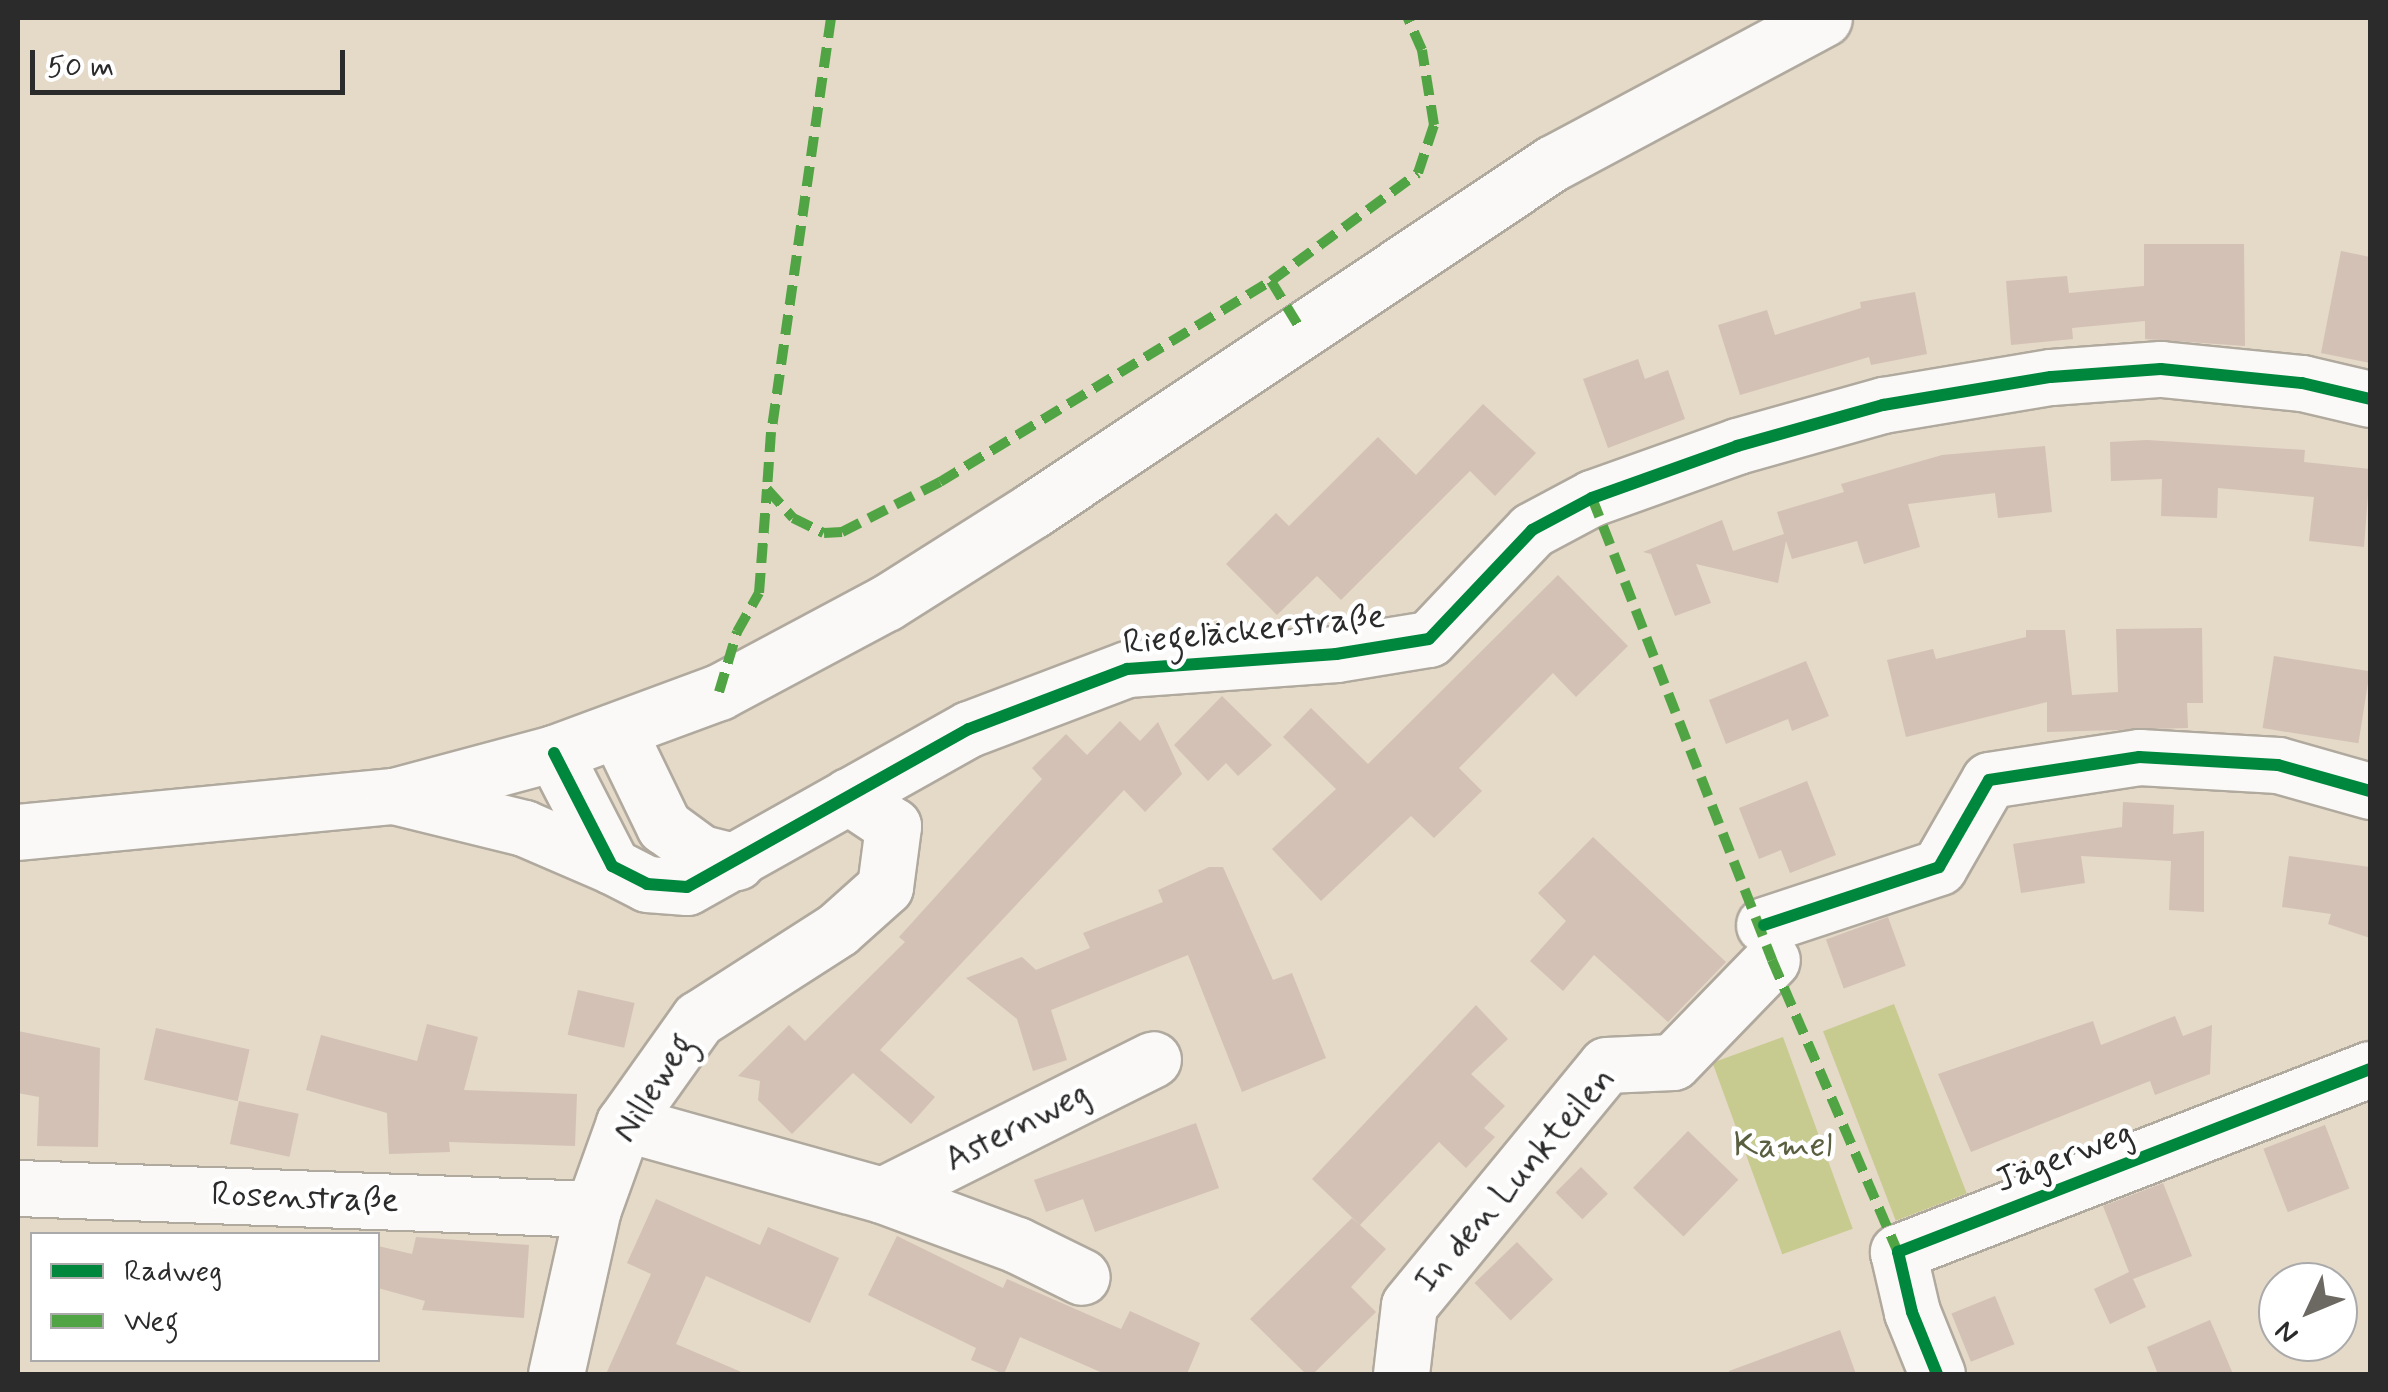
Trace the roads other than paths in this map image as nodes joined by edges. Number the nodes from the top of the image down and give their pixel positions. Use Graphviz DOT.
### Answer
graph roads {
  1 [pos="1824,18"];
  2 [pos="2370,399"];
  3 [pos="618,731"];
  4 [pos="554,753"];
  5 [pos="2370,791"];
  6 [pos="394,796"];
  7 [pos="848,796"];
  8 [pos="18,832"];
  9 [pos="737,862"];
  10 [pos="612,866"];
  11 [pos="1152,1059"];
  12 [pos="2370,1069"];
  13 [pos="624,1123"];
  14 [pos="18,1188"];
  15 [pos="882,1196"];
  16 [pos="593,1209"];
  17 [pos="1082,1277"];
  18 [pos="556,1374"];
  19 [pos="1401,1374"];
  20 [pos="1938,1374"];
  1 -- 3 [label="street"];
  2 -- 7 [label="street, Riegeläckerstraße"];
  3 -- 4 [label="street"];
  3 -- 9 [label="street"];
  4 -- 6 [label="street"];
  4 -- 10 [label="street"];
  5 -- 19 [label="street, In den Lunkteilen"];
  6 -- 8 [label="street"];
  6 -- 10 [label="street, Riegeläckerstraße"];
  7 -- 9 [label="street, Riegeläckerstraße"];
  7 -- 13 [label="street, Nilleweg"];
  9 -- 10 [label="street, Riegeläckerstraße"];
  11 -- 15 [label="street, Asternweg"];
  12 -- 20 [label="street, Jägerweg"];
  13 -- 15 [label="street, Asternweg"];
  13 -- 16 [label="street, Nilleweg"];
  14 -- 16 [label="street, Rosenstraße"];
  15 -- 17 [label="street, Asternweg"];
  16 -- 18 [label="street, Nilleweg"];
}
